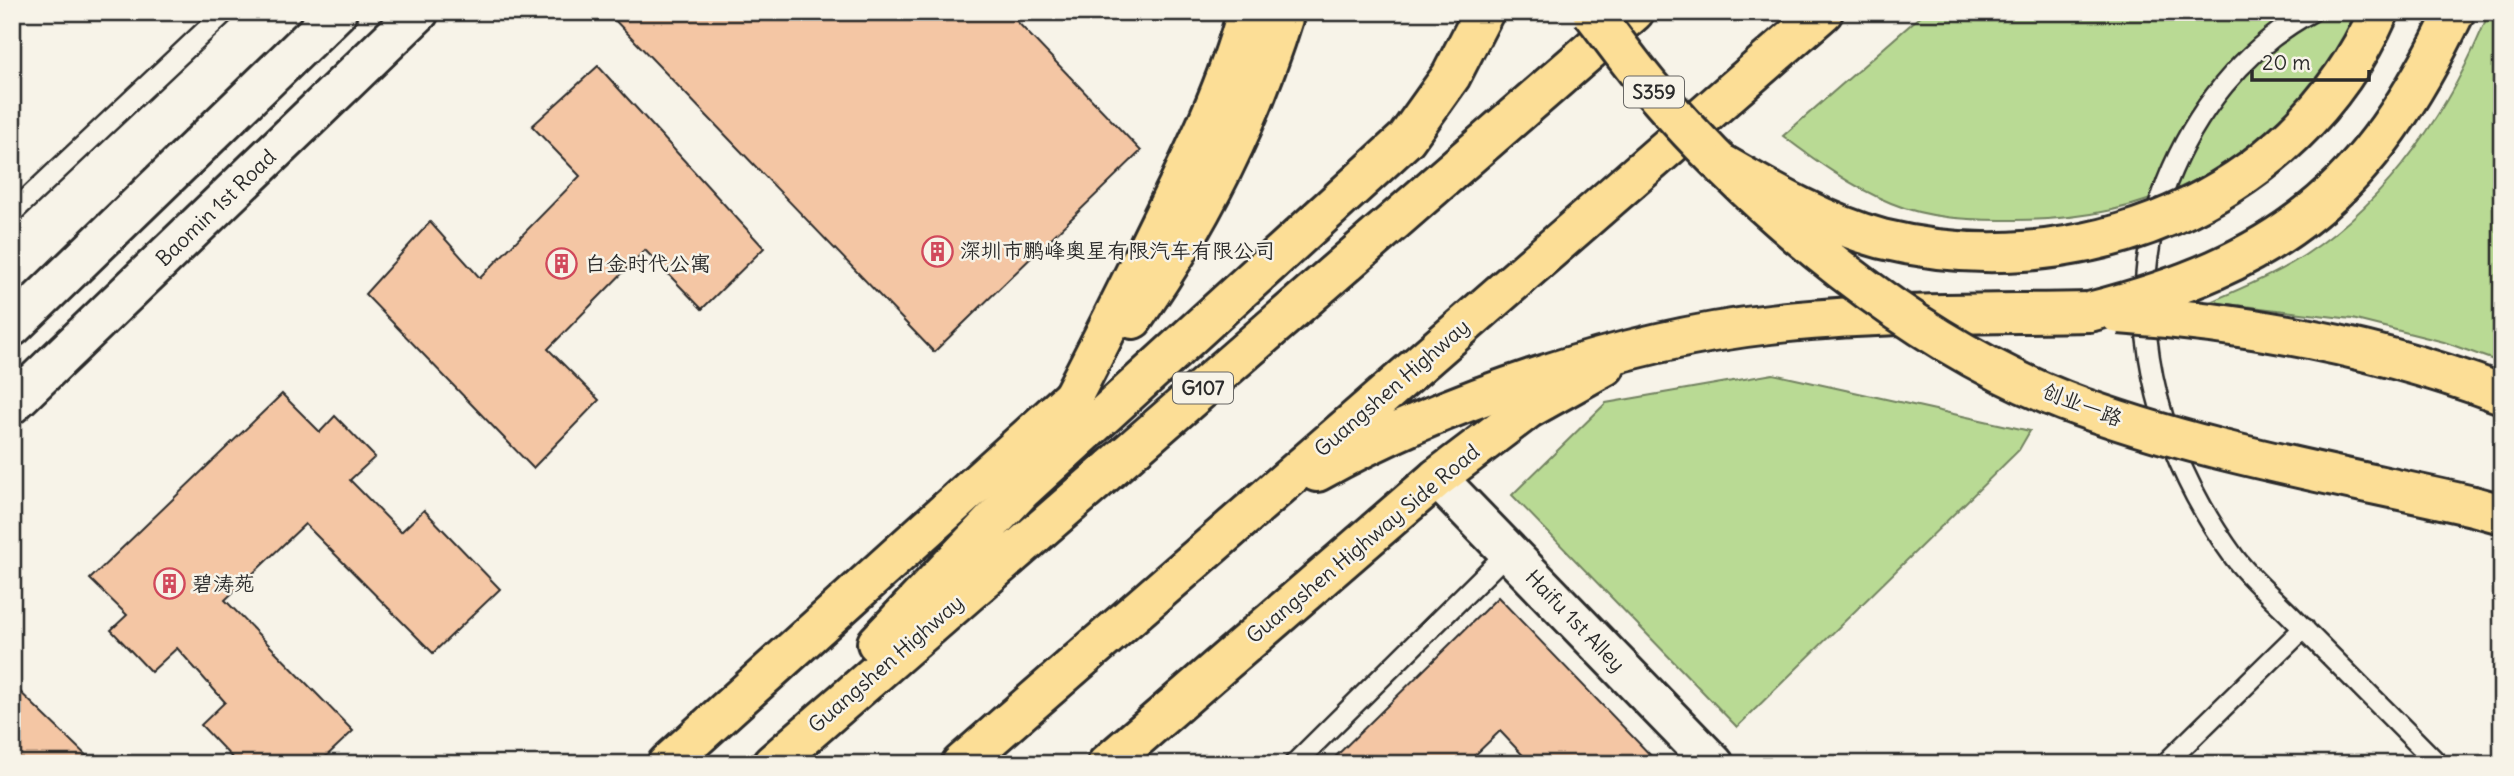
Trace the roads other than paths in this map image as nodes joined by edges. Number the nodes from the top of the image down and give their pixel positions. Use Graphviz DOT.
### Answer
graph roads {
  1 [pos="225,12"];
  2 [pos="337,12"];
  3 [pos="419,12"];
  4 [pos="1247,12"];
  5 [pos="1285,12"];
  6 [pos="1484,12"];
  7 [pos="1592,12"];
  8 [pos="1633,12"];
  9 [pos="1823,12"];
  10 [pos="2311,12"];
  11 [pos="2379,12"];
  12 [pos="2455,12"];
  13 [pos="1724,165"];
  14 [pos="12,213"];
  15 [pos="2089,312"];
  16 [pos="12,327"];
  17 [pos="1637,349"];
  18 [pos="2502,394"];
  19 [pos="1074,396"];
  20 [pos="12,404"];
  21 [pos="1437,478"];
  22 [pos="1022,490"];
  23 [pos="1257,505"];
  24 [pos="2502,514"];
  25 [pos="1508,552"];
  26 [pos="2304,628"];
  27 [pos="667,764"];
  28 [pos="761,764"];
  29 [pos="772,764"];
  30 [pos="961,764"];
  31 [pos="1107,764"];
  32 [pos="1294,764"];
  33 [pos="1714,764"];
  34 [pos="2165,764"];
  35 [pos="2438,764"];
  1 -- 14 [label="lane"];
  2 -- 16 [label="main road"];
  3 -- 20 [label="main road, Baomin 1st Road"];
  4 -- 19 [label="main road"];
  5 -- 19 [label="main road"];
  6 -- 22 [label="main road"];
  7 -- 13 [label="main road, S359, bridge"];
  8 -- 29 [label="main road, Guangshen Highway / G107"];
  9 -- 23 [label="main road, Guangshen Highway"];
  10 -- 26 [label="lane"];
  11 -- 13 [label="main road, bridge"];
  12 -- 15 [label="main road, bridge"];
  13 -- 24 [label="main road, 创业一路, bridge"];
  15 -- 17 [label="main road, bridge"];
  15 -- 18 [label="main road, bridge"];
  17 -- 21 [label="main road, Guangshen Highway Side Road"];
  17 -- 23 [label="main road"];
  19 -- 22 [label="main road"];
  19 -- 27 [label="main road"];
  21 -- 25 [label="main road, Haifu 1st Alley"];
  21 -- 31 [label="main road, Guangshen Highway Side Road"];
  22 -- 28 [label="main road"];
  23 -- 30 [label="main road, Guangshen Highway"];
  25 -- 32 [label="lane"];
  25 -- 33 [label="main road, Haifu 1st Alley"];
  26 -- 34 [label="lane"];
  26 -- 35 [label="lane"];
}
